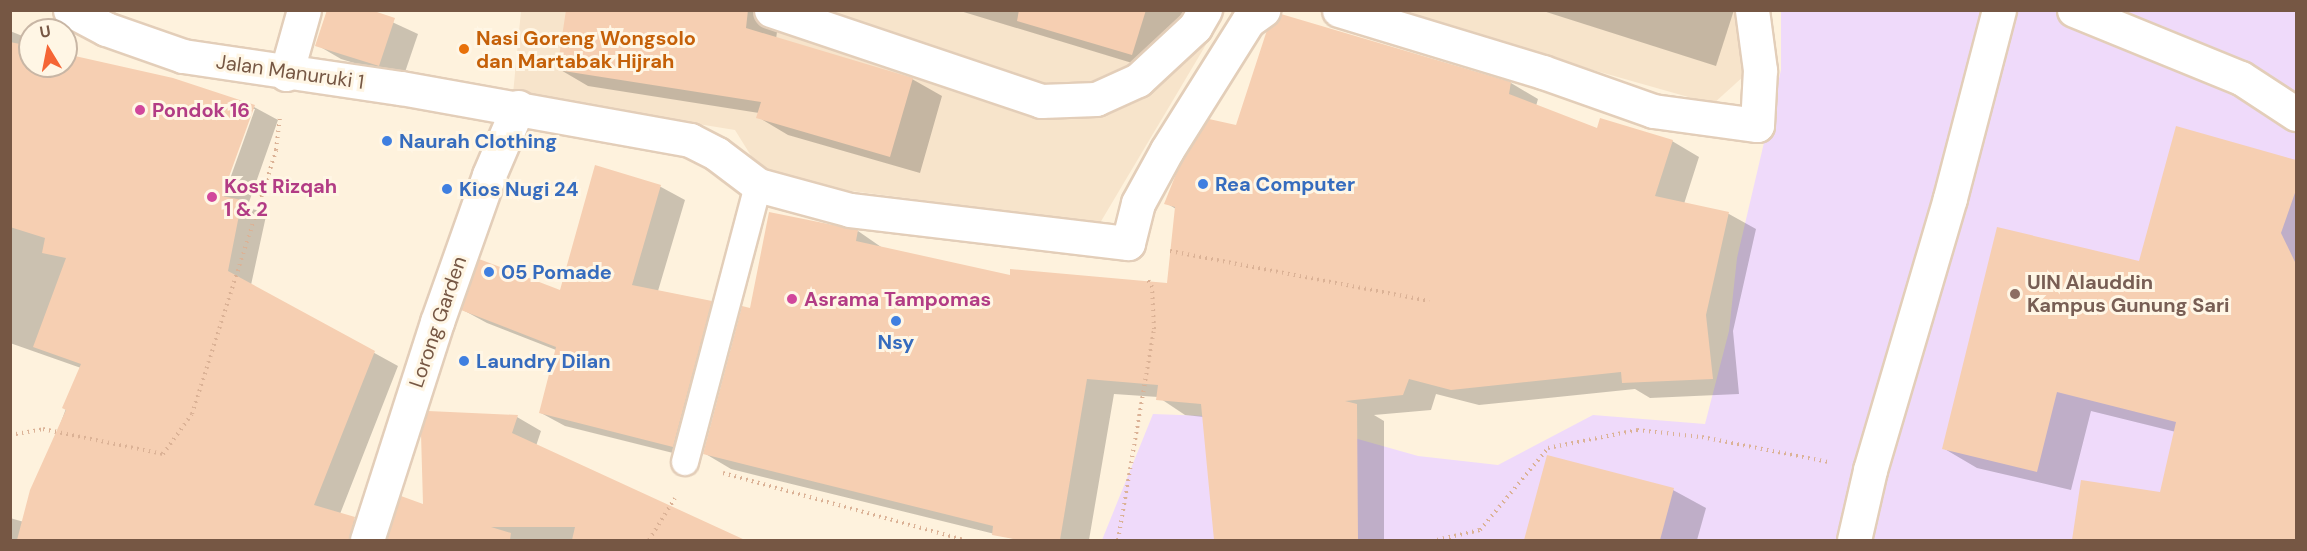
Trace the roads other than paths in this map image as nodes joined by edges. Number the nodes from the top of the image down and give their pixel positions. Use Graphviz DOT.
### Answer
graph roads {
  1 [pos="70,10"];
  2 [pos="304,10"];
  3 [pos="771,10"];
  4 [pos="1205,10"];
  5 [pos="1263,10"];
  6 [pos="1339,10"];
  7 [pos="1752,10"];
  8 [pos="1999,10"];
  9 [pos="2074,10"];
  10 [pos="286,74"];
  11 [pos="518,107"];
  12 [pos="2296,114"];
  13 [pos="758,185"];
  14 [pos="685,462"];
  15 [pos="367,540"];
  16 [pos="1854,540"];
  1 -- 10 [label="street, Jalan Manuruki 1"];
  2 -- 10 [label="street"];
  3 -- 4 [label="street"];
  5 -- 13 [label="street"];
  6 -- 7 [label="street"];
  8 -- 16 [label="street"];
  9 -- 12 [label="street"];
  10 -- 11 [label="street, Jalan Manuruki 1"];
  11 -- 13 [label="street, Jalan Manuruki 1"];
  11 -- 15 [label="street, Lorong Garden"];
  13 -- 14 [label="lane"];
}
